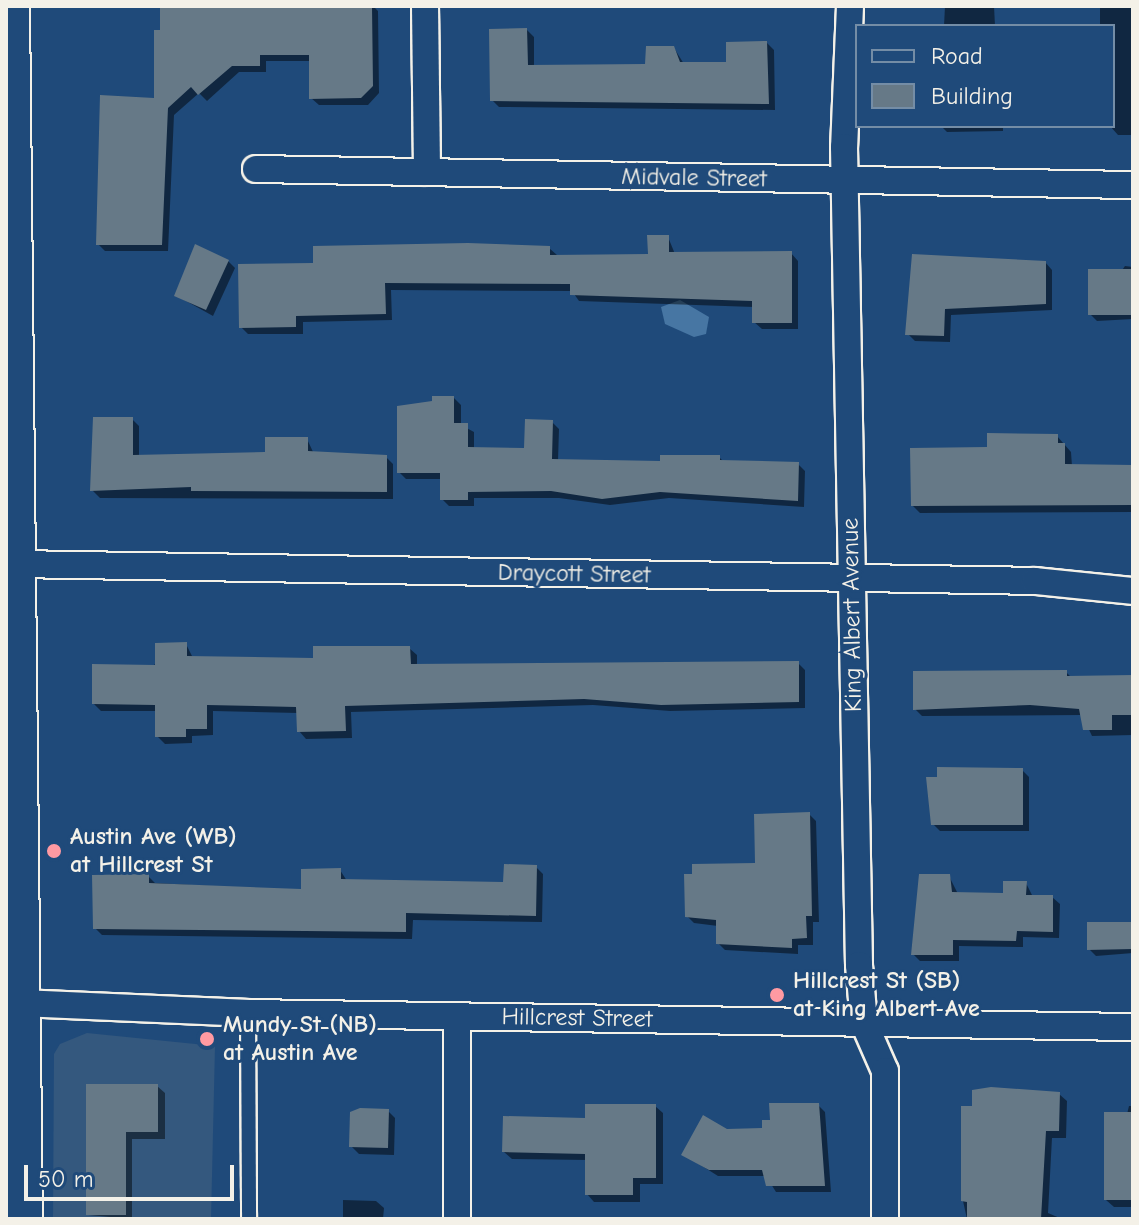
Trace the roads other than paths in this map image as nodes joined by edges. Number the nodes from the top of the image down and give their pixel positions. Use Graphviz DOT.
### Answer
graph roads {
  1 [pos="10,6"];
  2 [pos="425,6"];
  3 [pos="850,6"];
  4 [pos="256,169"];
  5 [pos="427,172"];
  6 [pos="845,182"];
  7 [pos="1133,185"];
  8 [pos="8,266"];
  9 [pos="15,564"];
  10 [pos="851,578"];
  11 [pos="1133,591"];
  12 [pos="11,626"];
  13 [pos="22,1003"];
  14 [pos="248,1013"];
  15 [pos="457,1016"];
  16 [pos="864,1023"];
  17 [pos="1133,1027"];
  18 [pos="23,1219"];
  19 [pos="249,1219"];
  20 [pos="457,1219"];
  21 [pos="885,1219"];
  1 -- 8 [label="main road"];
  2 -- 5 [label="street"];
  3 -- 6 [label="street, King Albert Avenue"];
  4 -- 5 [label="street, Midvale Street"];
  5 -- 6 [label="street, Midvale Street"];
  6 -- 7 [label="street, Midvale Street"];
  6 -- 10 [label="street, King Albert Avenue"];
  8 -- 9 [label="main road"];
  9 -- 10 [label="street, Draycott Street"];
  9 -- 12 [label="main road"];
  10 -- 11 [label="street, Draycott Street"];
  10 -- 16 [label="street, King Albert Avenue"];
  12 -- 13 [label="main road"];
  13 -- 14 [label="street, Hillcrest Street"];
  13 -- 18 [label="main road"];
  14 -- 15 [label="street, Hillcrest Street"];
  14 -- 19 [label="lane"];
  15 -- 16 [label="street, Hillcrest Street"];
  15 -- 20 [label="street"];
  16 -- 17 [label="street, Hillcrest Street"];
  16 -- 21 [label="street, King Albert Avenue"];
}
